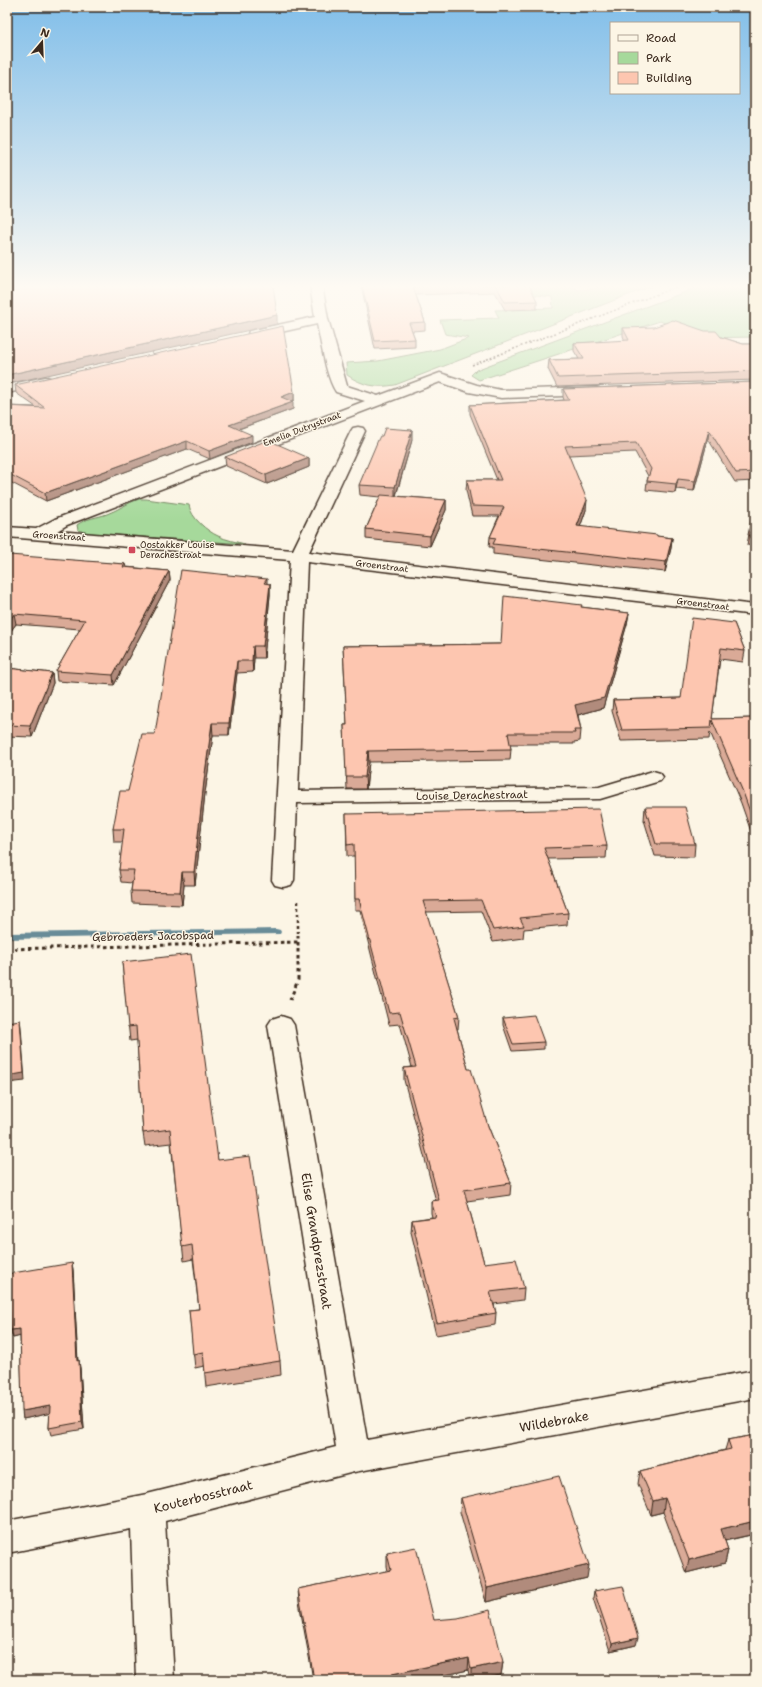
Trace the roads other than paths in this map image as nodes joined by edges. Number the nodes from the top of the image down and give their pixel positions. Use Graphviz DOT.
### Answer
graph roads {
  1 [pos="333,364"];
  2 [pos="60,378"];
  3 [pos="7,389"];
  4 [pos="604,391"];
  5 [pos="376,400"];
  6 [pos="358,431"];
  7 [pos="7,532"];
  8 [pos="38,535"];
  9 [pos="299,556"];
  10 [pos="755,610"];
  11 [pos="652,777"];
  12 [pos="288,797"];
  13 [pos="284,880"];
  14 [pos="281,1025"];
  15 [pos="755,1384"];
  16 [pos="354,1457"];
  17 [pos="147,1510"];
  18 [pos="7,1537"];
  19 [pos="155,1680"];
  1 -- 5 [label="street"];
  2 -- 3 [label="street"];
  4 -- 5 [label="street, Emelia Dutrystraat"];
  5 -- 8 [label="street, Emelia Dutrystraat"];
  6 -- 9 [label="street"];
  7 -- 8 [label="street, Groenstraat"];
  8 -- 9 [label="street, Groenstraat"];
  9 -- 10 [label="street, Groenstraat"];
  9 -- 12 [label="street"];
  11 -- 12 [label="street, Louise Derachestraat"];
  12 -- 13 [label="street"];
  14 -- 16 [label="street, Elise Grandprezstraat"];
  15 -- 16 [label="street, Wildebrake"];
  16 -- 17 [label="street, Kouterbosstraat"];
  17 -- 18 [label="street"];
  17 -- 19 [label="street, Kouterbosstraat"];
}
